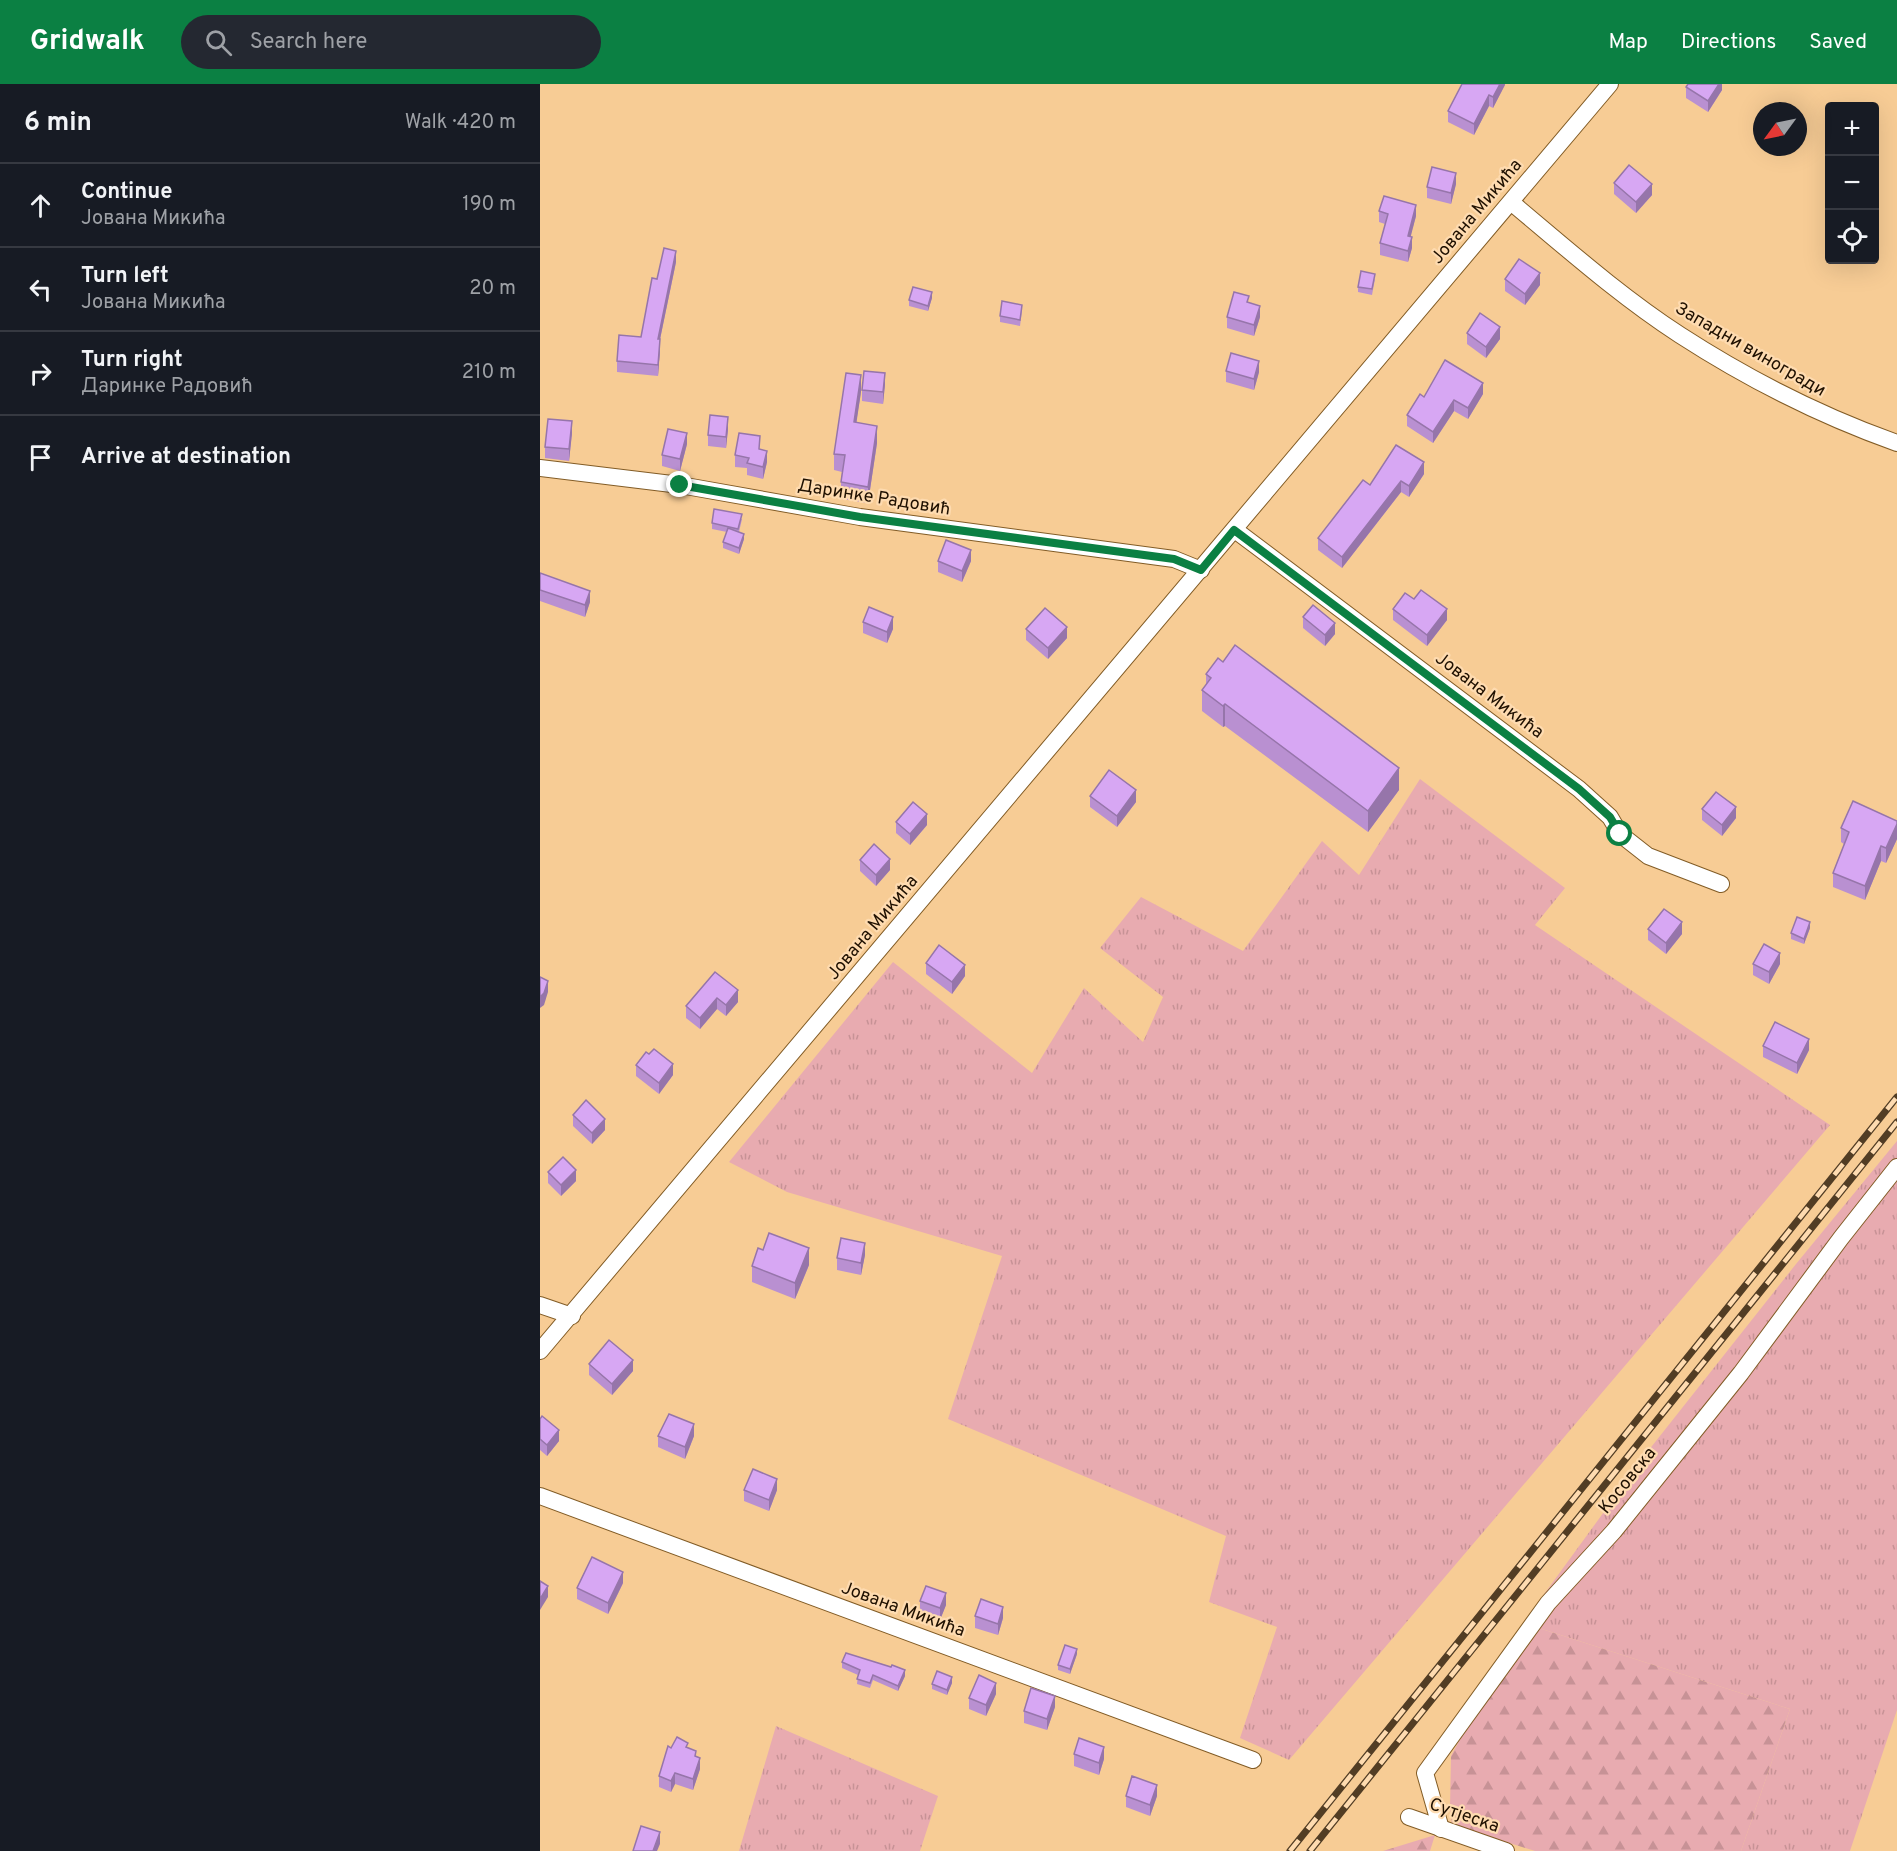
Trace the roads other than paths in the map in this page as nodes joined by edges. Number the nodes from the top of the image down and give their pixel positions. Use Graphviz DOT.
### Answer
graph roads {
  1 [pos="1610,84"];
  2 [pos="1511,202"];
  3 [pos="1897,443"];
  4 [pos="540,468"];
  5 [pos="1234,530"];
  6 [pos="1201,570"];
  7 [pos="1721,884"];
  8 [pos="1897,1167"];
  9 [pos="540,1305"];
  10 [pos="572,1316"];
  11 [pos="540,1351"];
  12 [pos="540,1496"];
  13 [pos="1253,1760"];
  14 [pos="1409,1817"];
  15 [pos="1441,1829"];
  16 [pos="1506,1851"];
  1 -- 2 [label="street, Јована Микића"];
  2 -- 3 [label="street, Западни виногради"];
  2 -- 5 [label="street, Јована Микића"];
  4 -- 6 [label="street, Даринке Радовић"];
  5 -- 6 [label="street, Јована Микића"];
  5 -- 7 [label="street, Јована Микића"];
  6 -- 10 [label="street, Јована Микића"];
  8 -- 15 [label="street, Косовска"];
  9 -- 10 [label="street"];
  10 -- 11 [label="street, Јована Микића"];
  12 -- 13 [label="street, Јована Микића"];
  14 -- 15 [label="street, Сутјеска"];
  15 -- 16 [label="street, Сутјеска"];
}
